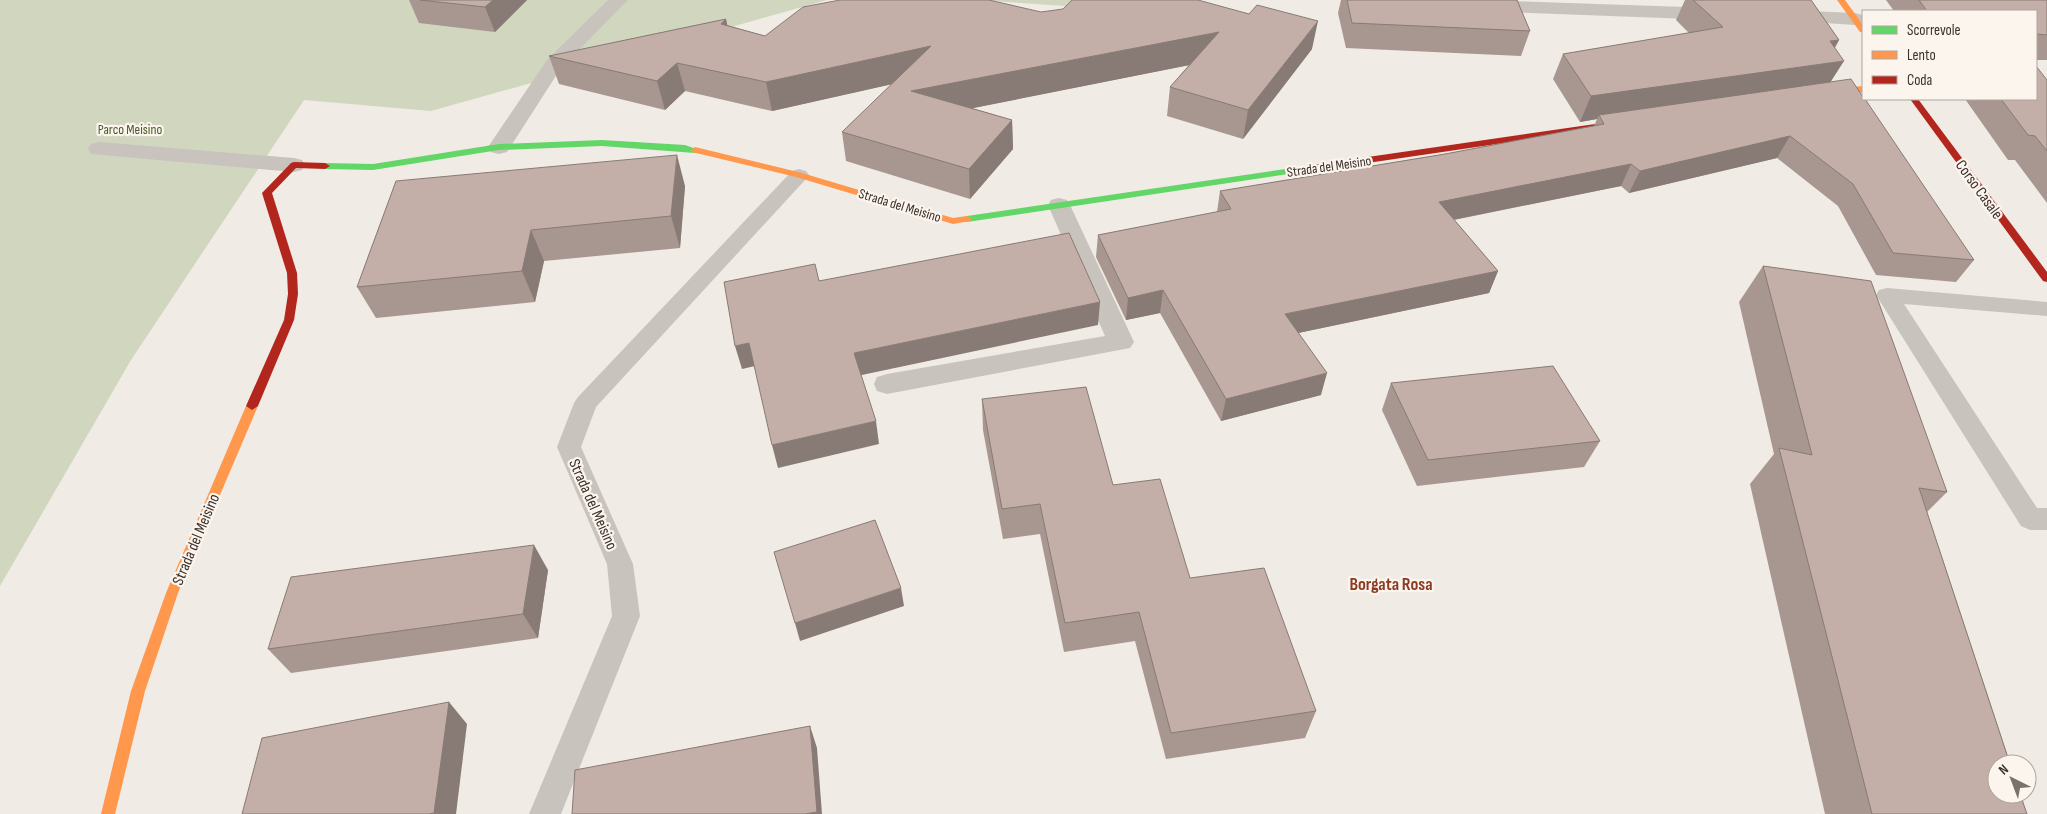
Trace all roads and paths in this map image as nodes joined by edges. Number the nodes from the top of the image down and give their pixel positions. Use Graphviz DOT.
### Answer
graph roads {
  1 [pos="619,0"];
  2 [pos="1841,0"];
  3 [pos="1465,4"];
  4 [pos="1730,14"];
  5 [pos="1769,16"];
  6 [pos="1859,24"];
  7 [pos="1862,89"];
  8 [pos="1814,94"];
  9 [pos="1915,100"];
  10 [pos="1618,123"];
  11 [pos="499,148"];
  12 [pos="99,149"];
  13 [pos="294,165"];
  14 [pos="799,175"];
  15 [pos="1059,205"];
  16 [pos="2047,279"];
  17 [pos="2047,310"];
  18 [pos="887,384"];
  19 [pos="2047,519"];
  20 [pos="108,814"];
  21 [pos="545,814"];
  1 -- 11 [label="street"];
  2 -- 6 [label="street"];
  3 -- 4 [label="street"];
  5 -- 6 [label="street"];
  7 -- 8 [label="street"];
  9 -- 16 [label="street, Corso Casale"];
  10 -- 15 [label="street, Strada del Meisino"];
  11 -- 13 [label="street, Strada del Meisino"];
  11 -- 14 [label="street, Strada del Meisino"];
  12 -- 13 [label="street, Strada del Meisino"];
  13 -- 20 [label="street, Strada del Meisino"];
  14 -- 15 [label="street, Strada del Meisino"];
  14 -- 21 [label="lane, Strada del Meisino"];
  15 -- 18 [label="street"];
  17 -- 19 [label="lane"];
}
